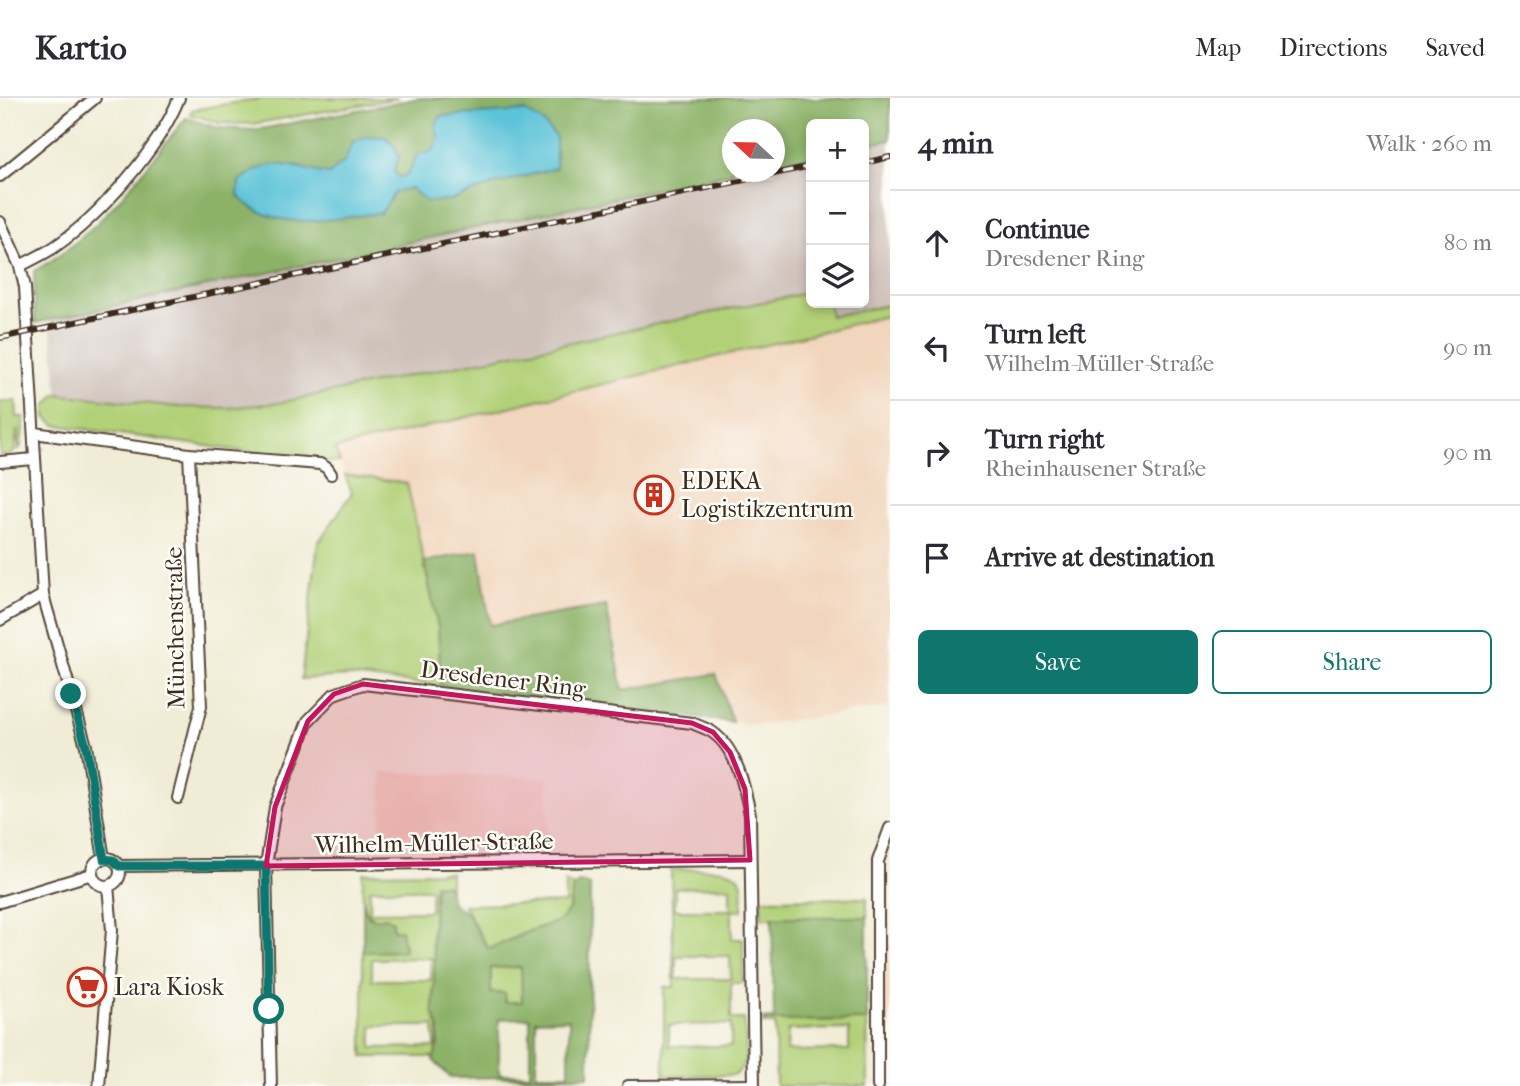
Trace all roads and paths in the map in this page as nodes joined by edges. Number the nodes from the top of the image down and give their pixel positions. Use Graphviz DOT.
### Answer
graph roads {
  1 [pos="95,98"];
  2 [pos="179,98"];
  3 [pos="0,176"];
  4 [pos="0,222"];
  5 [pos="20,266"];
  6 [pos="34,433"];
  7 [pos="189,454"];
  8 [pos="34,459"];
  9 [pos="0,462"];
  10 [pos="331,474"];
  11 [pos="43,594"];
  12 [pos="0,620"];
  13 [pos="178,798"];
  14 [pos="890,828"];
  15 [pos="104,859"];
  16 [pos="750,860"];
  17 [pos="119,866"];
  18 [pos="266,866"];
  19 [pos="92,874"];
  20 [pos="108,886"];
  21 [pos="0,902"];
  22 [pos="754,1085"];
  23 [pos="99,1086"];
  24 [pos="271,1086"];
  25 [pos="628,1086"];
  26 [pos="878,1086"];
  1 -- 3 [label="street"];
  2 -- 5 [label="street"];
  4 -- 5 [label="street"];
  5 -- 6 [label="street"];
  6 -- 7 [label="street"];
  6 -- 8 [label="street"];
  7 -- 10 [label="street"];
  7 -- 13 [label="street, Münchenstraße"];
  8 -- 9 [label="street"];
  8 -- 11 [label="street"];
  11 -- 12 [label="street"];
  11 -- 15 [label="street"];
  14 -- 26 [label="street"];
  15 -- 17 [label="street"];
  15 -- 19 [label="street"];
  16 -- 18 [label="street, Wilhelm-Müller-Straße"];
  16 -- 18 [label="street, Dresdener Ring"];
  16 -- 22 [label="street, Dresdener Ring"];
  17 -- 18 [label="street, Wilhelm-Müller-Straße"];
  17 -- 20 [label="street"];
  18 -- 24 [label="street, Dresdener Ring"];
  19 -- 20 [label="street"];
  19 -- 21 [label="street"];
  20 -- 23 [label="street"];
  22 -- 25 [label="street"];
}
